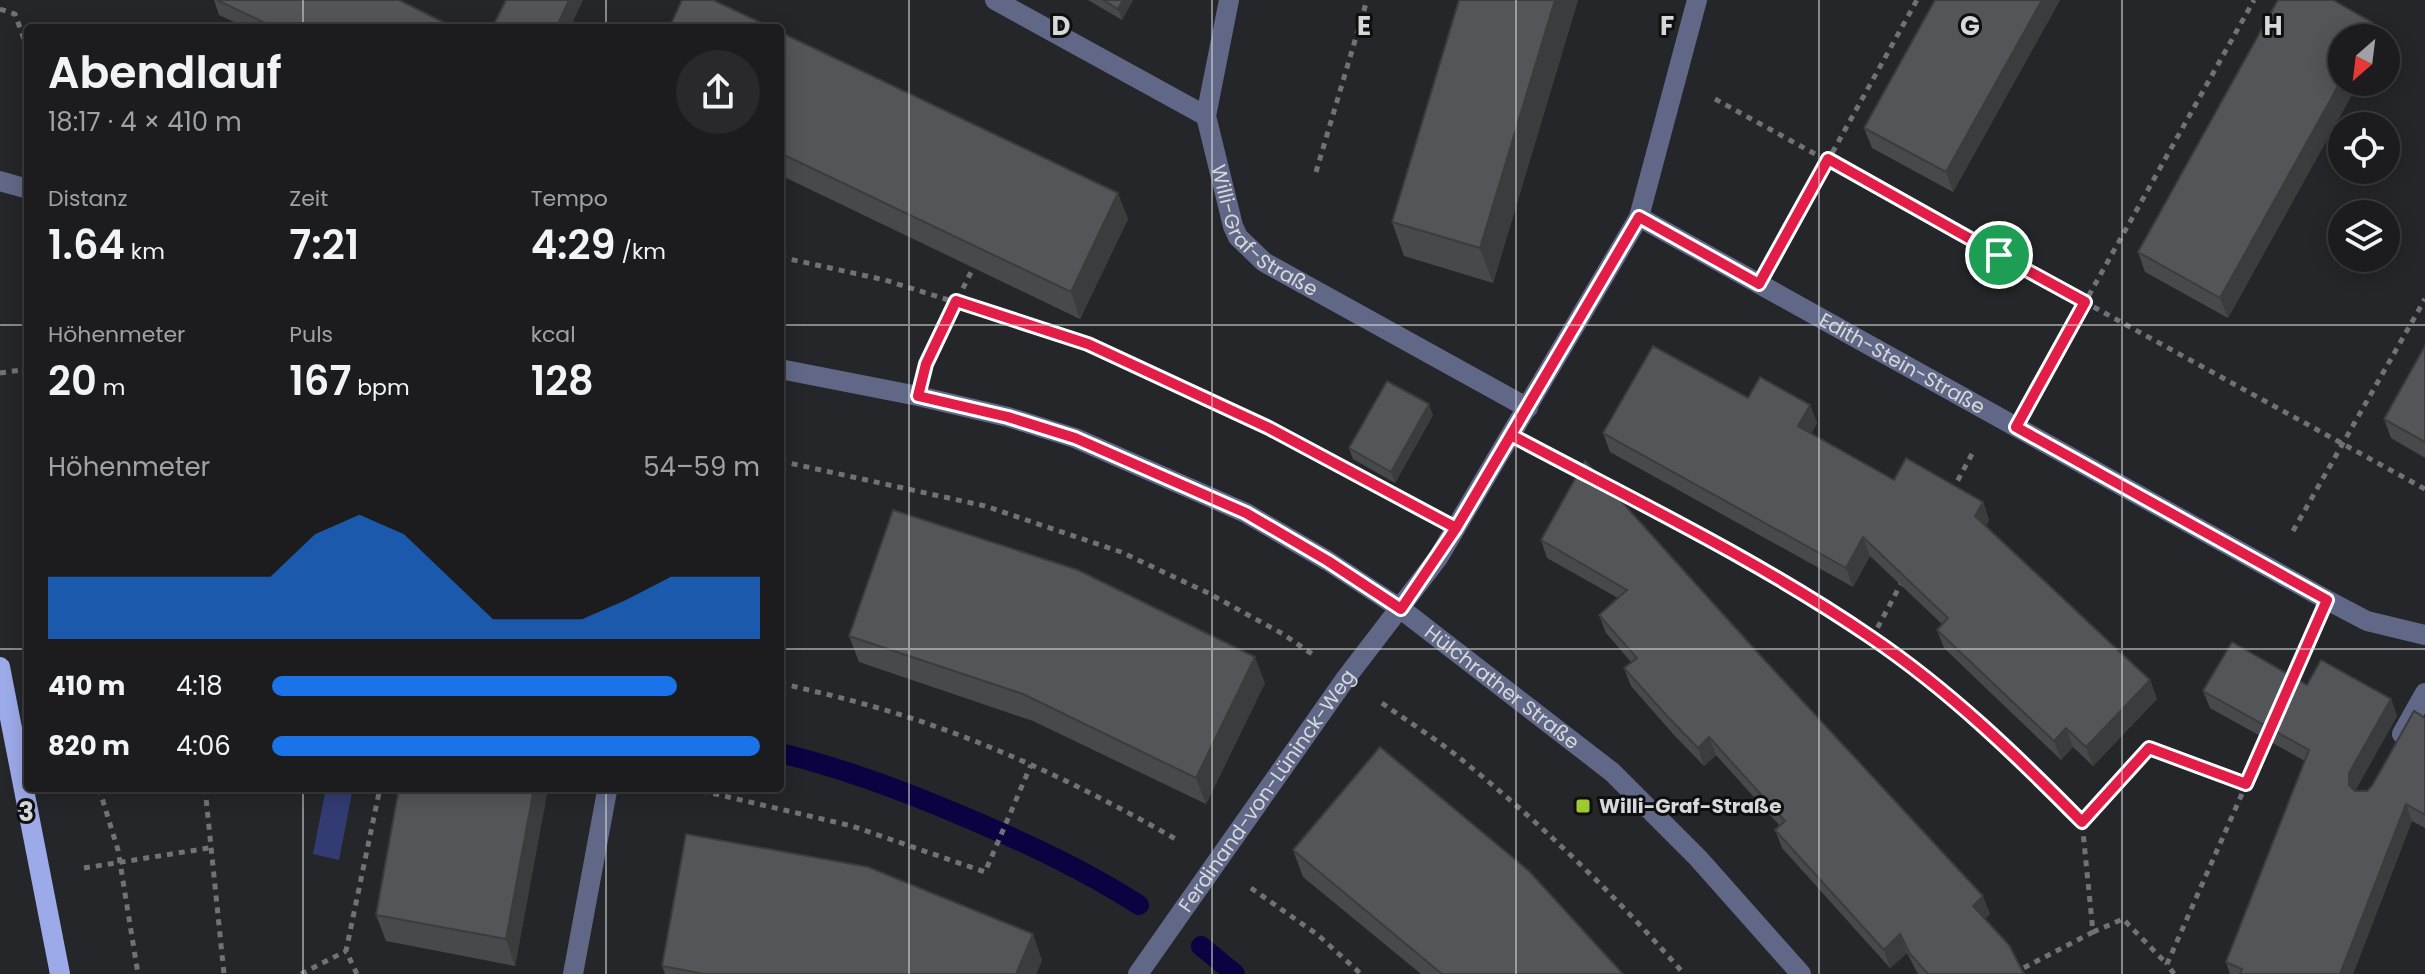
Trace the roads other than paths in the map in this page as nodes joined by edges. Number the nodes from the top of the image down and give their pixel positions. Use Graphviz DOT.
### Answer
graph roads {
  1 [pos="995,0"];
  2 [pos="1229,0"];
  3 [pos="1697,0"];
  4 [pos="1206,116"];
  5 [pos="0,181"];
  6 [pos="24,188"];
  7 [pos="1639,217"];
  8 [pos="784,370"];
  9 [pos="1528,408"];
  10 [pos="1401,609"];
  11 [pos="2425,635"];
  12 [pos="0,667"];
  13 [pos="2425,693"];
  14 [pos="2388,758"];
  15 [pos="24,791"];
  16 [pos="24,792"];
  17 [pos="607,792"];
  18 [pos="60,974"];
  19 [pos="573,974"];
  20 [pos="1138,974"];
  21 [pos="1801,974"];
  1 -- 4 [label="street"];
  2 -- 4 [label="street, Willi-Graf-Straße"];
  3 -- 7 [label="street"];
  4 -- 9 [label="street, Willi-Graf-Straße"];
  5 -- 6 [label="street"];
  7 -- 9 [label="street"];
  7 -- 11 [label="street, Edith-Stein-Straße"];
  8 -- 10 [label="street, Hülchrather Straße"];
  9 -- 10 [label="street"];
  10 -- 20 [label="street, Ferdinand-von-Lüninck-Weg"];
  10 -- 21 [label="street, Hülchrather Straße"];
  12 -- 15 [label="main road"];
  13 -- 14 [label="street"];
  16 -- 18 [label="main road"];
  17 -- 19 [label="street"];
}
